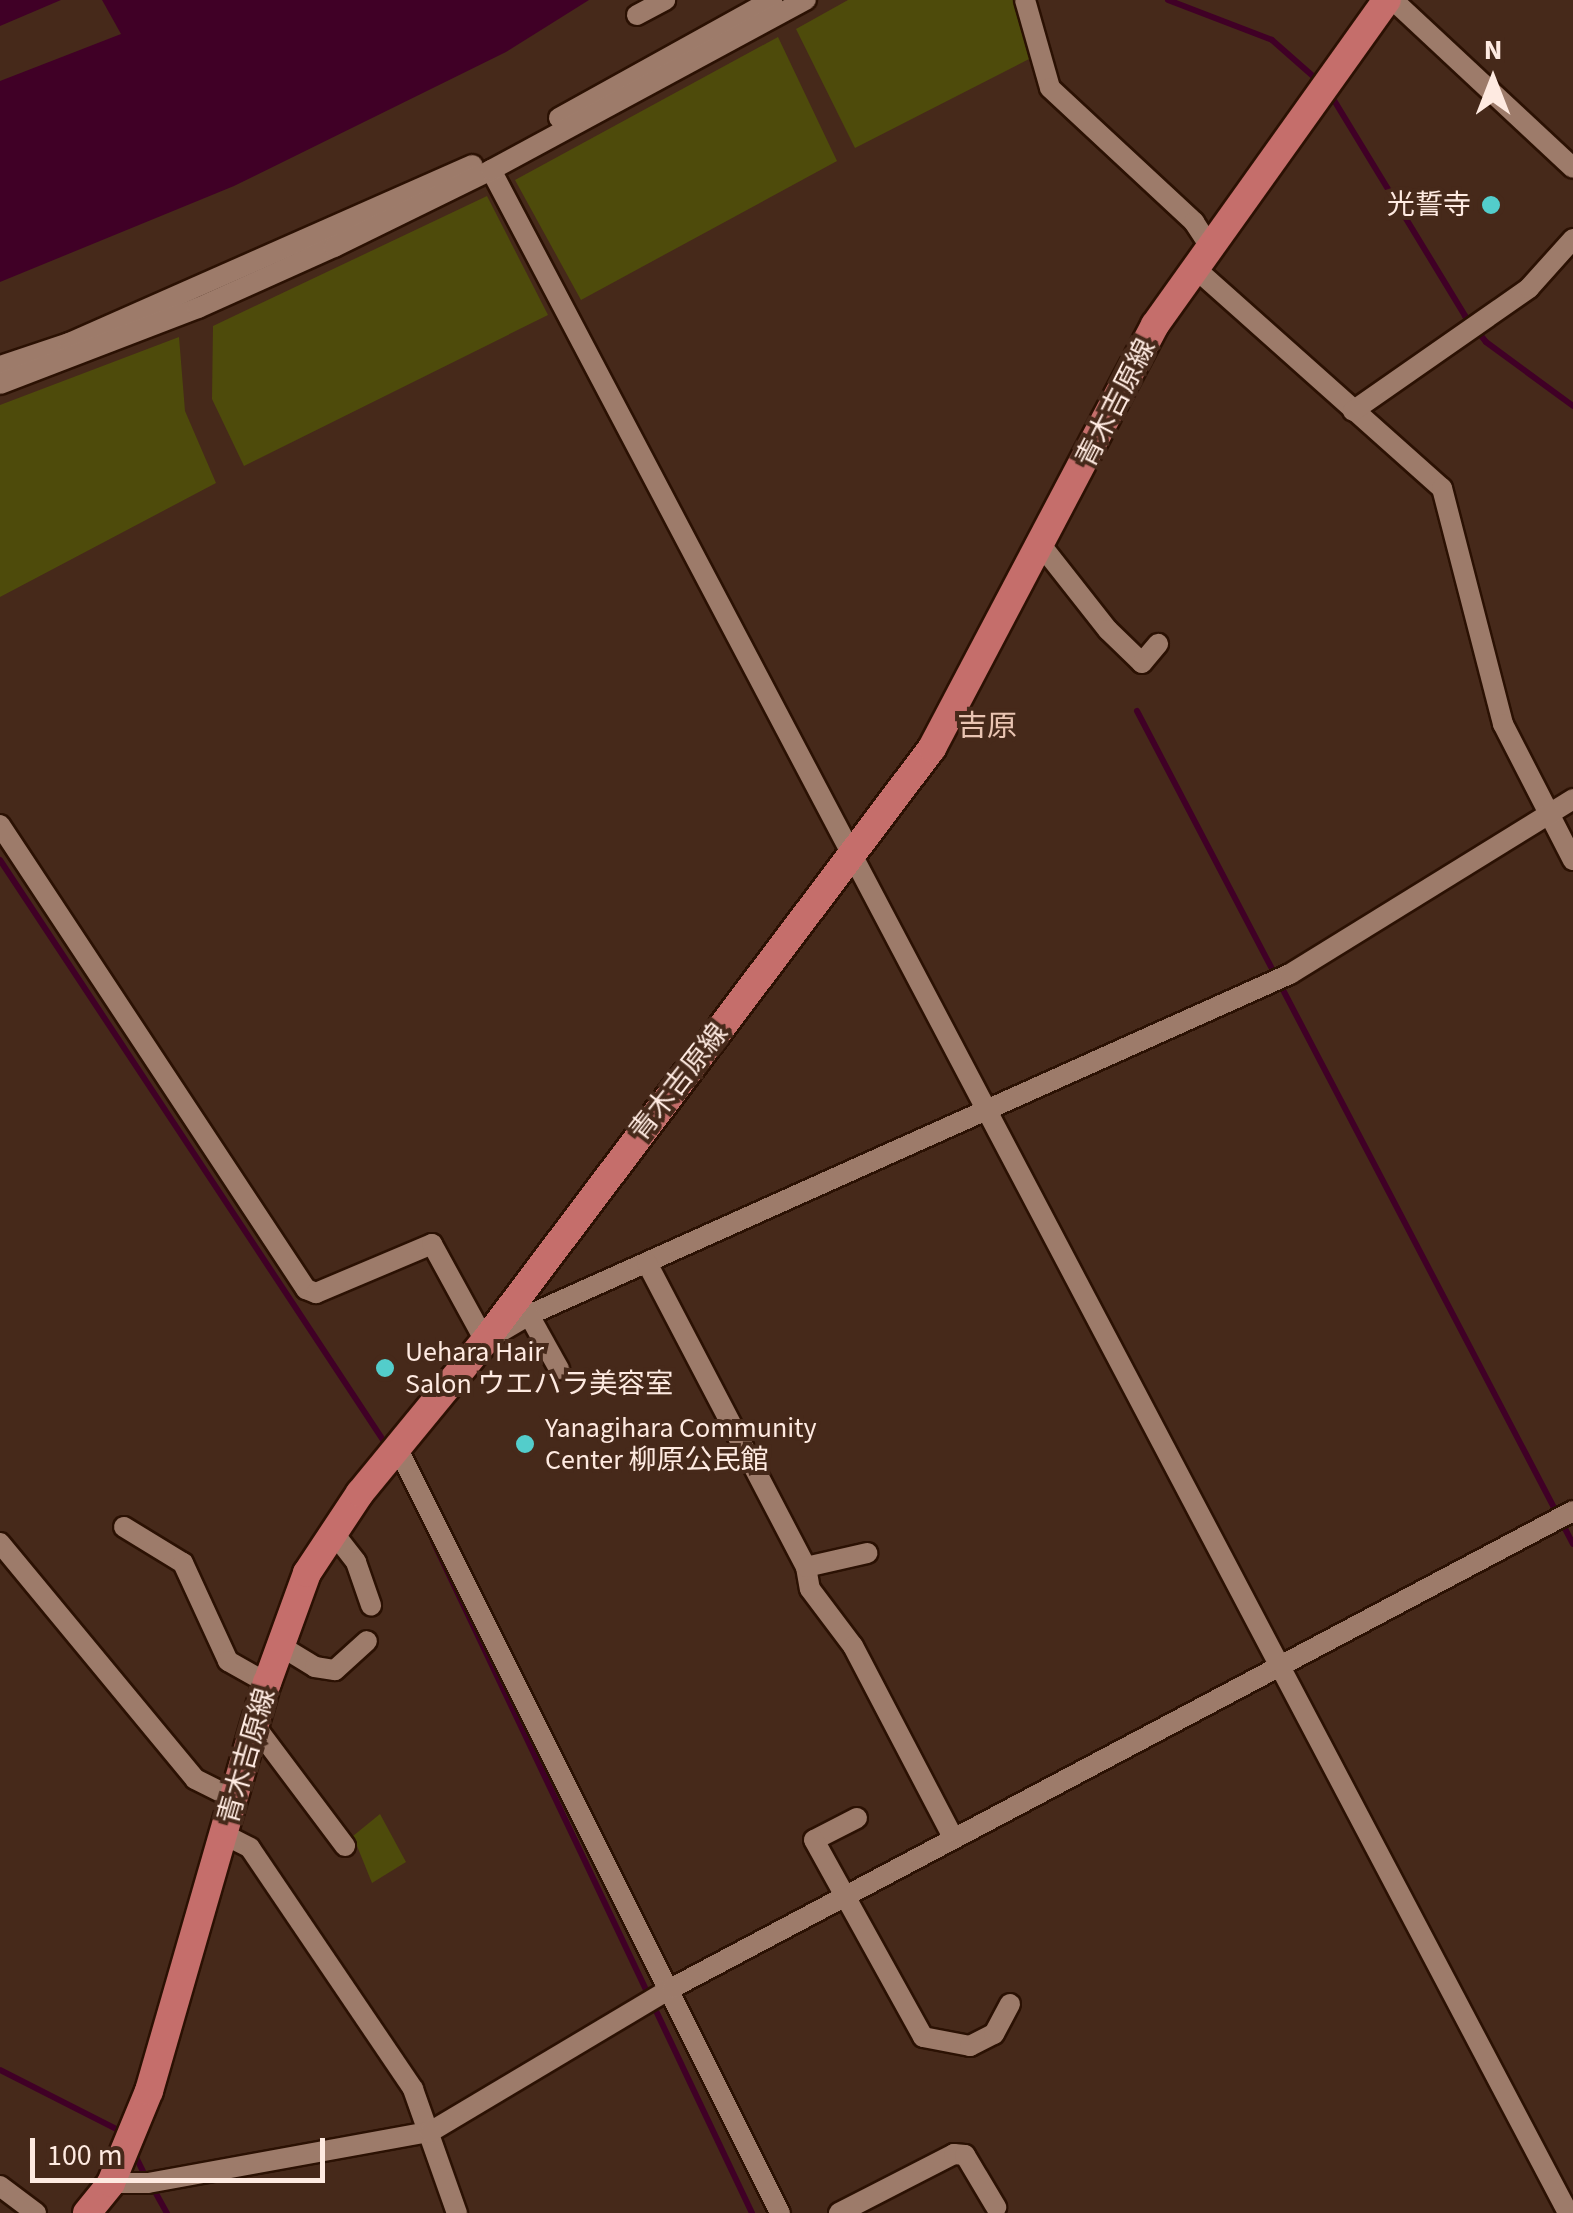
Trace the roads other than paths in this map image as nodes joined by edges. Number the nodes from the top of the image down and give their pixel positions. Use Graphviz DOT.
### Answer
graph roads {
  1 [pos="665,0"];
  2 [pos="772,0"];
  3 [pos="806,0"];
  4 [pos="1025,0"];
  5 [pos="1390,0"];
  6 [pos="637,16"];
  7 [pos="1573,168"];
  8 [pos="491,170"];
  9 [pos="1573,239"];
  10 [pos="1203,258"];
  11 [pos="0,366"];
  12 [pos="0,384"];
  13 [pos="1353,411"];
  14 [pos="1041,545"];
  15 [pos="1158,644"];
  16 [pos="1573,799"];
  17 [pos="1548,812"];
  18 [pos="0,825"];
  19 [pos="855,856"];
  20 [pos="1573,860"];
  21 [pos="988,1110"];
  22 [pos="647,1263"];
  23 [pos="529,1315"];
  24 [pos="485,1341"];
  25 [pos="558,1369"];
  26 [pos="398,1449"];
  27 [pos="1573,1511"];
  28 [pos="124,1527"];
  29 [pos="332,1531"];
  30 [pos="0,1542"];
  31 [pos="867,1553"];
  32 [pos="806,1567"];
  33 [pos="371,1605"];
  34 [pos="367,1641"];
  35 [pos="279,1646"];
  36 [pos="1276,1664"];
  37 [pos="268,1683"];
  38 [pos="254,1726"];
  39 [pos="232,1798"];
  40 [pos="857,1818"];
  41 [pos="225,1835"];
  42 [pos="953,1838"];
  43 [pos="345,1846"];
  44 [pos="845,1895"];
  45 [pos="672,1988"];
  46 [pos="1010,2004"];
  47 [pos="430,2132"];
  48 [pos="111,2183"];
  49 [pos="0,2186"];
  50 [pos="996,2207"];
  51 [pos="36,2213"];
  52 [pos="86,2213"];
  53 [pos="457,2213"];
  54 [pos="780,2213"];
  55 [pos="839,2213"];
  56 [pos="1568,2213"];
  1 -- 6 [label="street"];
  2 -- 11 [label="street"];
  3 -- 8 [label="street"];
  4 -- 10 [label="street"];
  5 -- 7 [label="street"];
  5 -- 10 [label="main road, 青木吉原線"];
  8 -- 12 [label="street"];
  8 -- 19 [label="street"];
  9 -- 13 [label="street"];
  10 -- 13 [label="street"];
  10 -- 14 [label="main road, 青木吉原線"];
  13 -- 17 [label="street"];
  14 -- 15 [label="street"];
  14 -- 19 [label="main road, 青木吉原線"];
  16 -- 17 [label="street"];
  17 -- 20 [label="street"];
  17 -- 21 [label="street"];
  18 -- 24 [label="street"];
  19 -- 21 [label="street"];
  19 -- 24 [label="main road, 青木吉原線"];
  21 -- 22 [label="street"];
  21 -- 36 [label="street"];
  22 -- 23 [label="street"];
  22 -- 32 [label="street"];
  23 -- 24 [label="street"];
  23 -- 25 [label="street"];
  24 -- 26 [label="main road, 青木吉原線"];
  26 -- 29 [label="main road, 青木吉原線"];
  26 -- 45 [label="street"];
  27 -- 36 [label="street"];
  28 -- 37 [label="street"];
  29 -- 33 [label="street"];
  29 -- 35 [label="main road, 青木吉原線"];
  30 -- 39 [label="street"];
  31 -- 32 [label="street"];
  32 -- 42 [label="street"];
  34 -- 35 [label="street"];
  35 -- 37 [label="main road, 青木吉原線"];
  36 -- 42 [label="street"];
  36 -- 56 [label="street"];
  37 -- 38 [label="main road, 青木吉原線"];
  38 -- 39 [label="main road, 青木吉原線"];
  38 -- 43 [label="street"];
  39 -- 41 [label="main road, 青木吉原線"];
  40 -- 44 [label="street"];
  41 -- 47 [label="street"];
  41 -- 48 [label="main road, 青木吉原線"];
  42 -- 44 [label="street"];
  44 -- 45 [label="street"];
  44 -- 46 [label="street"];
  45 -- 47 [label="street"];
  45 -- 54 [label="street"];
  47 -- 48 [label="street"];
  47 -- 53 [label="street"];
  48 -- 52 [label="main road, 青木吉原線"];
  49 -- 51 [label="street"];
  50 -- 55 [label="street"];
}
